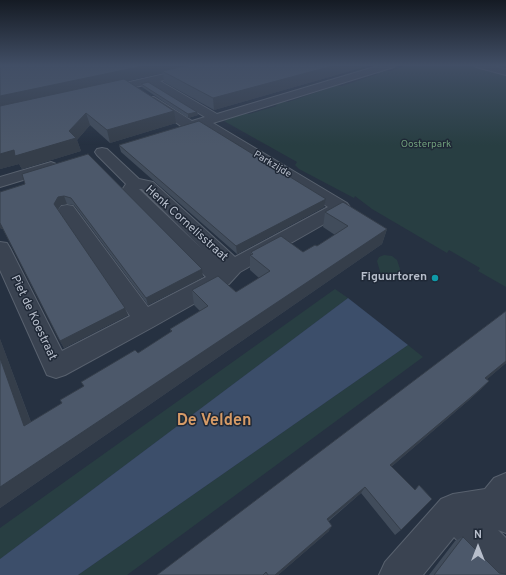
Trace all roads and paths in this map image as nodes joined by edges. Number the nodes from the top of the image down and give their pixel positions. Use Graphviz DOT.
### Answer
graph roads {
  1 [pos="100,92"];
  2 [pos="143,92"];
  3 [pos="166,92"];
  4 [pos="303,92"];
  5 [pos="91,94"];
  6 [pos="203,122"];
  7 [pos="176,130"];
  8 [pos="102,152"];
  9 [pos="66,163"];
  10 [pos="0,182"];
  11 [pos="341,207"];
  12 [pos="67,210"];
  13 [pos="0,248"];
  14 [pos="227,273"];
  15 [pos="145,320"];
  16 [pos="502,504"];
  17 [pos="452,512"];
  18 [pos="506,564"];
  19 [pos="398,575"];
  1 -- 5 [label="street"];
  2 -- 6 [label="street"];
  3 -- 6 [label="street"];
  4 -- 6 [label="street"];
  6 -- 7 [label="street"];
  6 -- 11 [label="street, Parkzijde"];
  8 -- 14 [label="street, Henk Cornelisstraat"];
  9 -- 10 [label="street"];
  11 -- 14 [label="street, Henk Cornelisstraat"];
  12 -- 15 [label="street"];
  13 -- 15 [label="street, Piet de Koestraat"];
  14 -- 15 [label="street"];
  16 -- 17 [label="street"];
  17 -- 18 [label="street"];
  17 -- 19 [label="street"];
}
